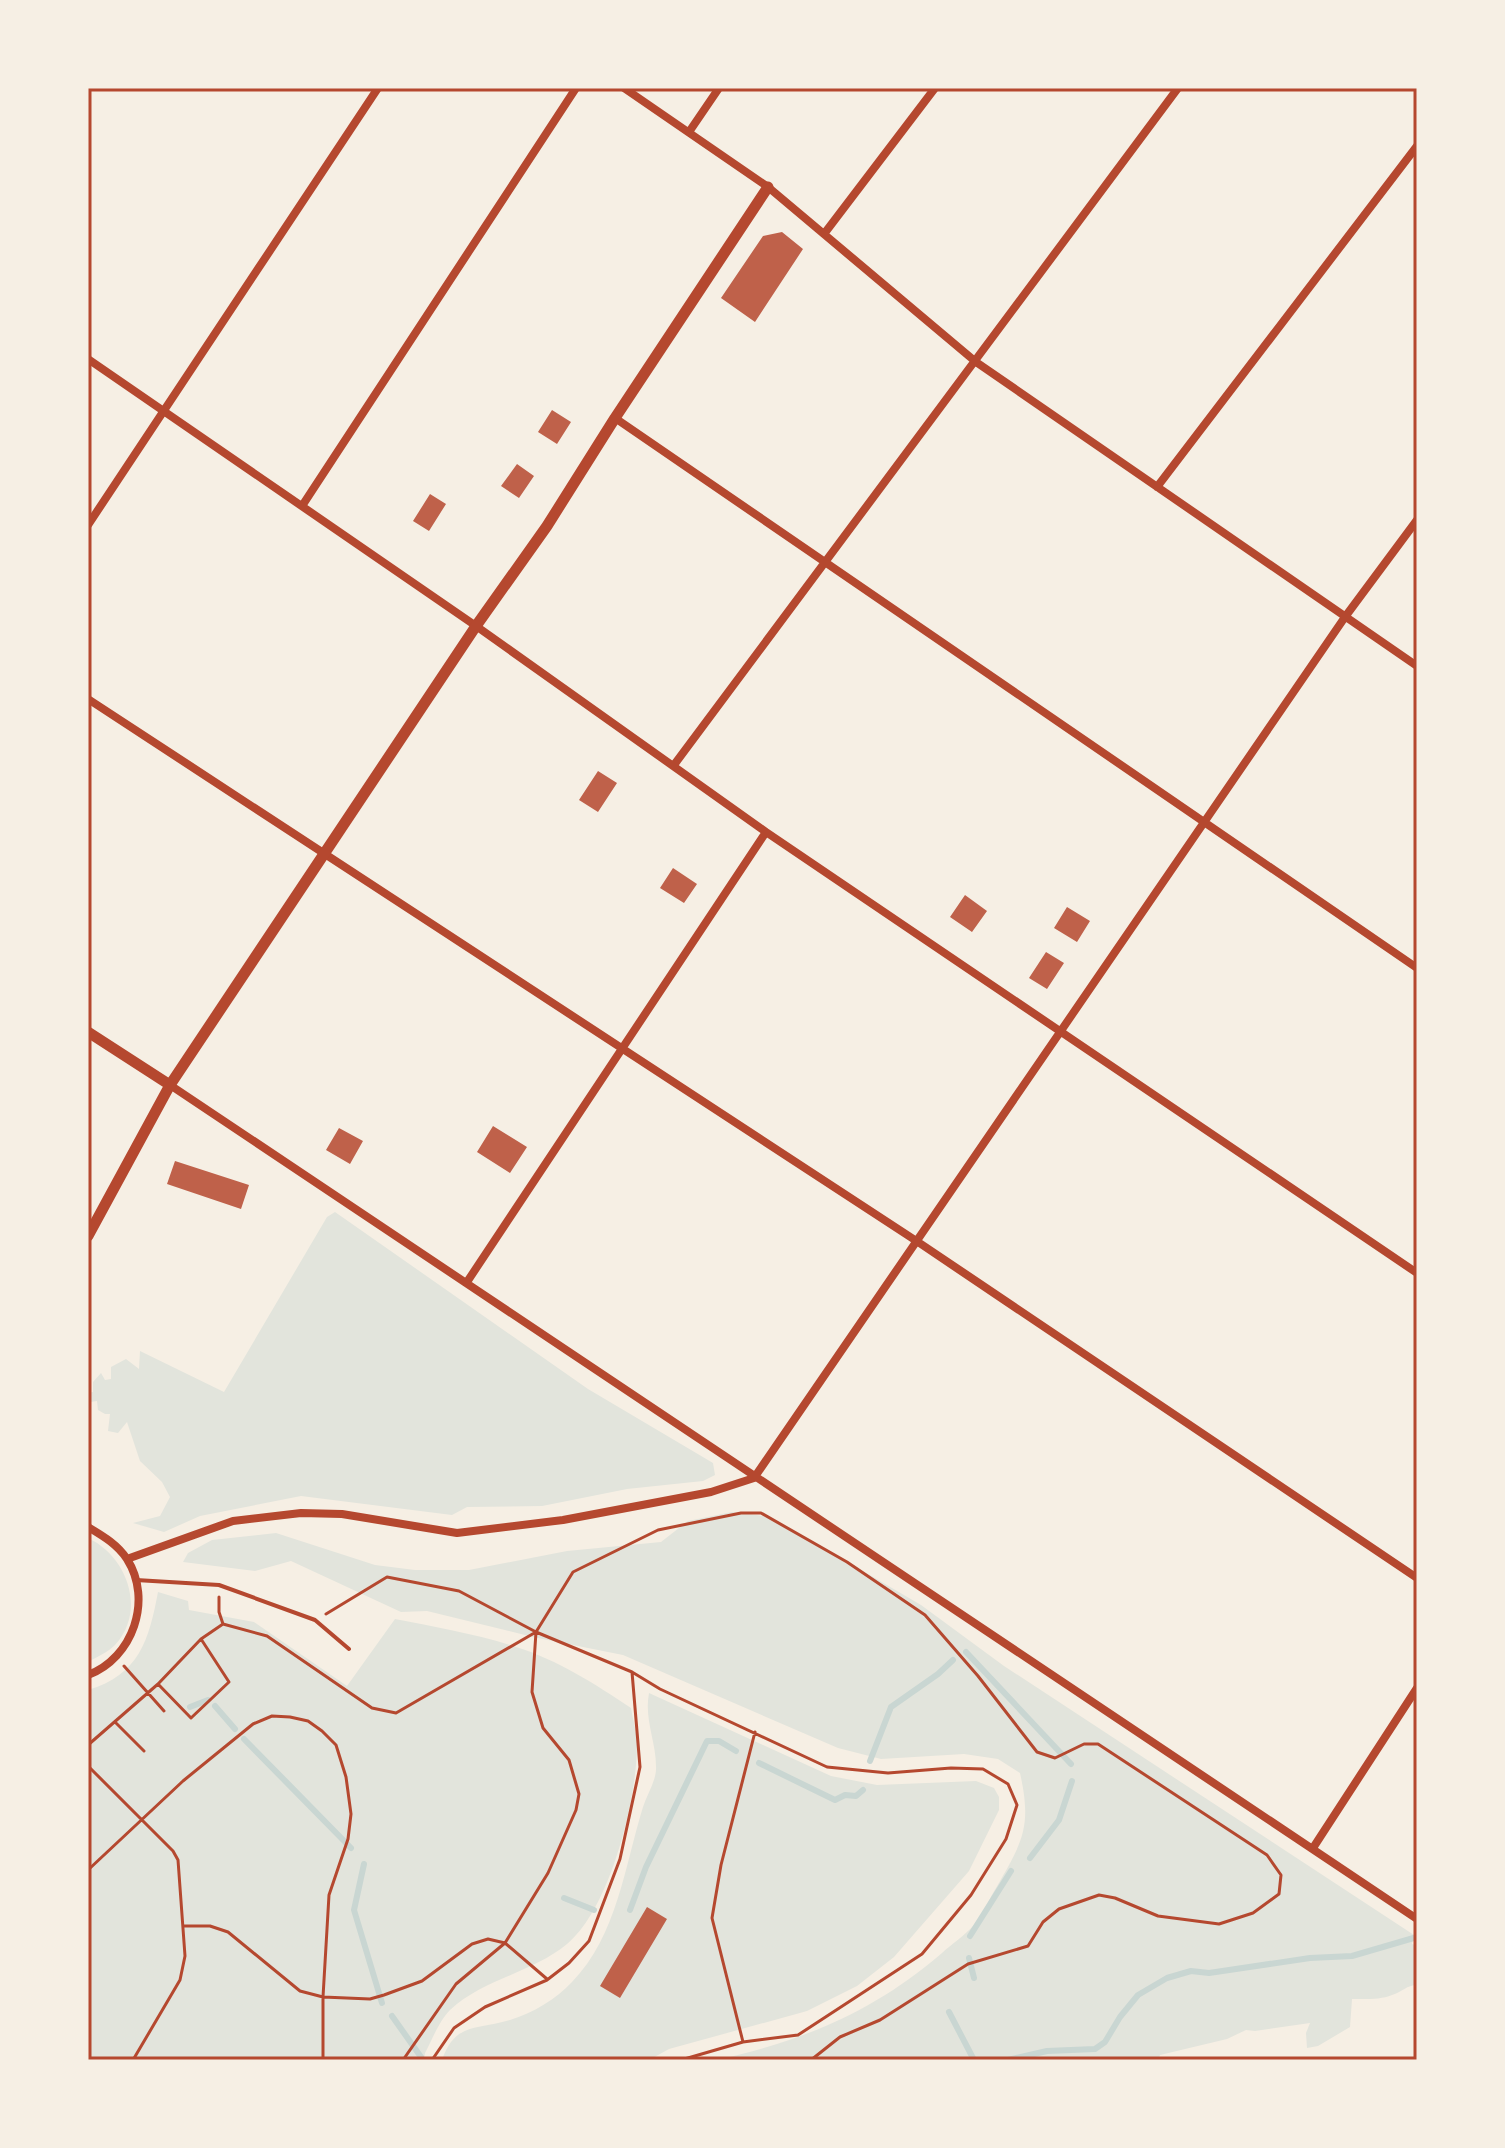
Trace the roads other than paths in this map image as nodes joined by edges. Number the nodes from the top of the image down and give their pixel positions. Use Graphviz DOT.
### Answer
graph roads {
  1 [pos="378,88"];
  2 [pos="576,88"];
  3 [pos="624,88"];
  4 [pos="719,88"];
  5 [pos="935,88"];
  6 [pos="1178,88"];
  7 [pos="689,132"];
  8 [pos="1417,146"];
  9 [pos="768,187"];
  10 [pos="824,234"];
  11 [pos="88,359"];
  12 [pos="976,362"];
  13 [pos="164,411"];
  14 [pos="615,418"];
  15 [pos="1157,487"];
  16 [pos="302,506"];
  17 [pos="1417,520"];
  18 [pos="88,525"];
  19 [pos="825,564"];
  20 [pos="1345,617"];
  21 [pos="476,626"];
  22 [pos="1417,666"];
  23 [pos="88,699"];
  24 [pos="674,765"];
  25 [pos="1204,824"];
  26 [pos="766,832"];
  27 [pos="324,855"];
  28 [pos="1417,968"];
  29 [pos="1062,1031"];
  30 [pos="88,1032"];
  31 [pos="623,1049"];
  32 [pos="170,1085"];
  33 [pos="88,1236"];
  34 [pos="918,1242"];
  35 [pos="1417,1273"];
  36 [pos="467,1282"];
  37 [pos="754,1478"];
  38 [pos="88,1527"];
  39 [pos="127,1559"];
  40 [pos="1417,1578"];
  41 [pos="136,1580"];
  42 [pos="349,1649"];
  43 [pos="88,1675"];
  44 [pos="1417,1688"];
  45 [pos="1313,1848"];
  46 [pos="1417,1919"];
  1 -- 13 [label="street"];
  2 -- 16 [label="street"];
  3 -- 7 [label="street"];
  4 -- 7 [label="street"];
  5 -- 10 [label="street"];
  6 -- 12 [label="street"];
  7 -- 9 [label="street"];
  8 -- 15 [label="street"];
  9 -- 10 [label="street"];
  9 -- 14 [label="street"];
  10 -- 12 [label="street"];
  11 -- 13 [label="street"];
  12 -- 15 [label="street"];
  12 -- 19 [label="street"];
  13 -- 16 [label="street"];
  13 -- 18 [label="street"];
  14 -- 19 [label="street"];
  14 -- 21 [label="street"];
  15 -- 20 [label="street"];
  16 -- 21 [label="street"];
  17 -- 20 [label="street"];
  19 -- 24 [label="street"];
  19 -- 25 [label="street"];
  20 -- 22 [label="street"];
  20 -- 25 [label="street"];
  21 -- 24 [label="street"];
  21 -- 27 [label="street"];
  23 -- 27 [label="street"];
  24 -- 26 [label="street"];
  25 -- 28 [label="street"];
  25 -- 29 [label="street"];
  26 -- 29 [label="street"];
  26 -- 31 [label="street"];
  27 -- 31 [label="street"];
  27 -- 32 [label="street"];
  29 -- 34 [label="street"];
  29 -- 35 [label="street"];
  30 -- 32 [label="street"];
  31 -- 34 [label="street"];
  31 -- 36 [label="street"];
  32 -- 33 [label="street"];
  32 -- 36 [label="street"];
  34 -- 37 [label="street"];
  34 -- 40 [label="street"];
  36 -- 37 [label="street"];
  37 -- 39 [label="street"];
  37 -- 45 [label="street"];
  38 -- 39 [label="street"];
  39 -- 41 [label="street"];
  41 -- 42 [label="lane"];
  41 -- 43 [label="street"];
  44 -- 45 [label="street"];
  45 -- 46 [label="street"];
}
